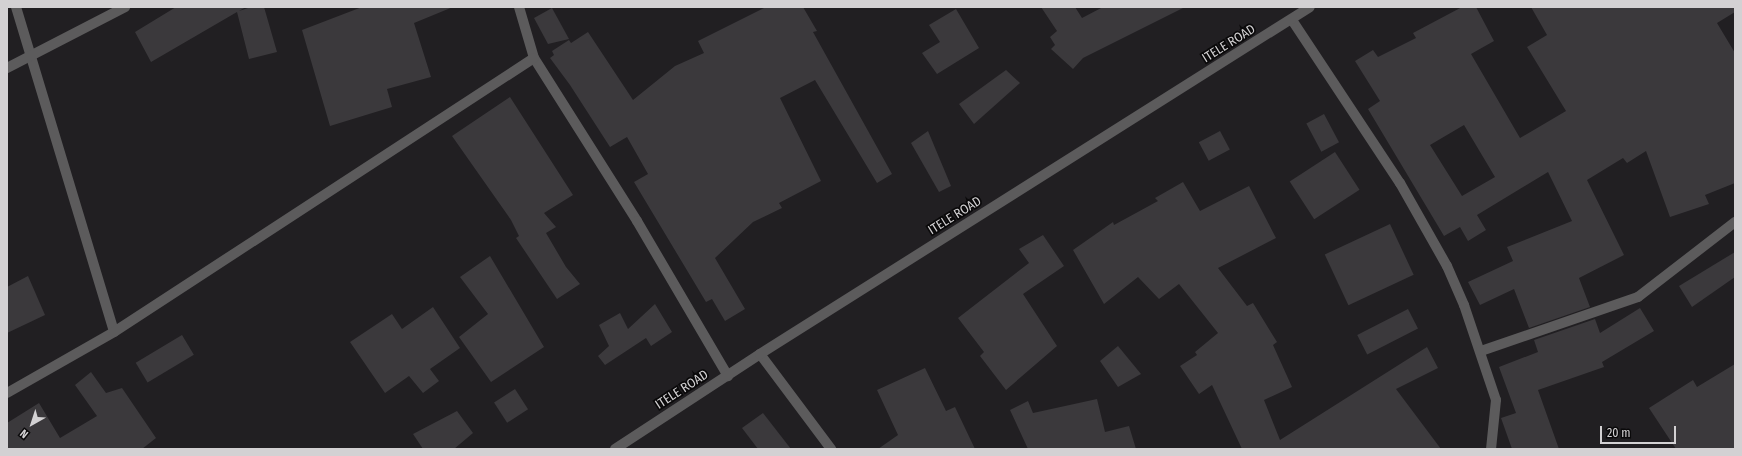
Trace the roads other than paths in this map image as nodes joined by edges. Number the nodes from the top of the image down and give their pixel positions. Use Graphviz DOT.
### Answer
graph roads {
  1 [pos="16,7"];
  2 [pos="125,7"];
  3 [pos="519,7"];
  4 [pos="1310,7"];
  5 [pos="1292,20"];
  6 [pos="31,55"];
  7 [pos="534,58"];
  8 [pos="7,68"];
  9 [pos="1735,222"];
  10 [pos="114,332"];
  11 [pos="1481,351"];
  12 [pos="760,354"];
  13 [pos="728,376"];
  14 [pos="7,393"];
  15 [pos="615,449"];
  16 [pos="831,449"];
  17 [pos="1491,449"];
  1 -- 6 [label="street"];
  2 -- 6 [label="street"];
  3 -- 7 [label="street"];
  4 -- 5 [label="street, ITELE ROAD"];
  5 -- 11 [label="street"];
  5 -- 12 [label="street, ITELE ROAD"];
  6 -- 8 [label="street"];
  6 -- 10 [label="street"];
  7 -- 10 [label="street"];
  7 -- 13 [label="street"];
  9 -- 11 [label="street"];
  10 -- 14 [label="street"];
  11 -- 17 [label="street"];
  12 -- 13 [label="street, ITELE ROAD"];
  12 -- 16 [label="street"];
  13 -- 15 [label="street, ITELE ROAD"];
}
